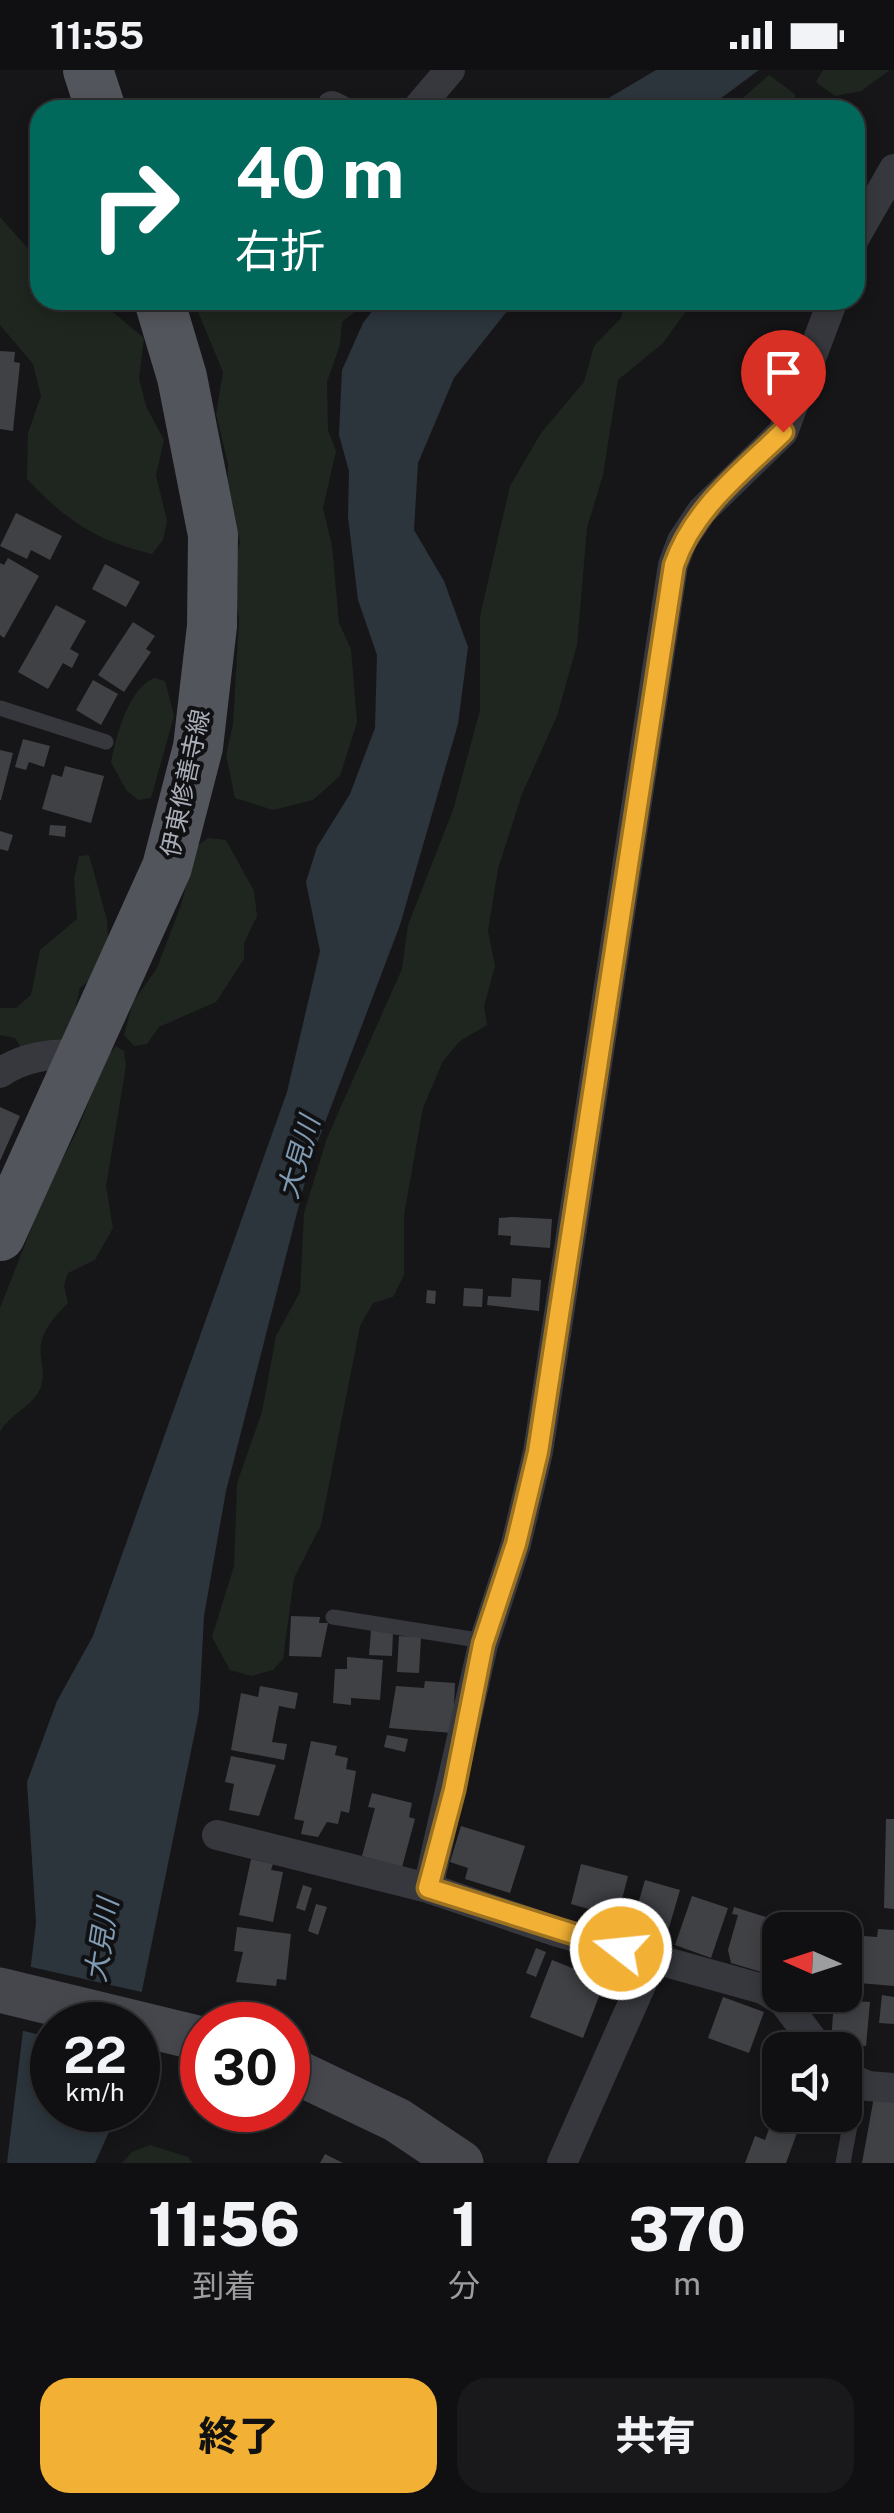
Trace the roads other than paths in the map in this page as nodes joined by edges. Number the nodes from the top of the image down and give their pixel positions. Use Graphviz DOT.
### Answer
graph roads {
  1 [pos="88,70"];
  2 [pos="450,70"];
  3 [pos="98,100"];
  4 [pos="424,100"];
  5 [pos="894,169"];
  6 [pos="865,219"];
  7 [pos="162,310"];
  8 [pos="828,310"];
  9 [pos="0,708"];
  10 [pos="106,742"];
  11 [pos="82,1055"];
  12 [pos="0,1073"];
  13 [pos="4,1218"];
  14 [pos="333,1617"];
  15 [pos="484,1641"];
  16 [pos="217,1835"];
  17 [pos="428,1888"];
  18 [pos="652,1958"];
  19 [pos="0,1990"];
  20 [pos="806,2032"];
  21 [pos="180,2033"];
  22 [pos="310,2078"];
  23 [pos="862,2081"];
  24 [pos="894,2088"];
  25 [pos="846,2132"];
  26 [pos="461,2163"];
  27 [pos="562,2163"];
  28 [pos="843,2163"];
  1 -- 3 [label="main road"];
  2 -- 4 [label="street"];
  5 -- 6 [label="street"];
  7 -- 11 [label="main road, 伊東修善寺線"];
  8 -- 15 [label="street"];
  9 -- 10 [label="lane"];
  11 -- 12 [label="street"];
  11 -- 13 [label="main road, 伊東修善寺線"];
  14 -- 15 [label="lane"];
  15 -- 17 [label="street"];
  16 -- 17 [label="street"];
  17 -- 18 [label="street"];
  18 -- 20 [label="street"];
  18 -- 27 [label="street"];
  19 -- 21 [label="main road"];
  22 -- 26 [label="main road"];
  23 -- 24 [label="street"];
  25 -- 28 [label="lane"];
}
